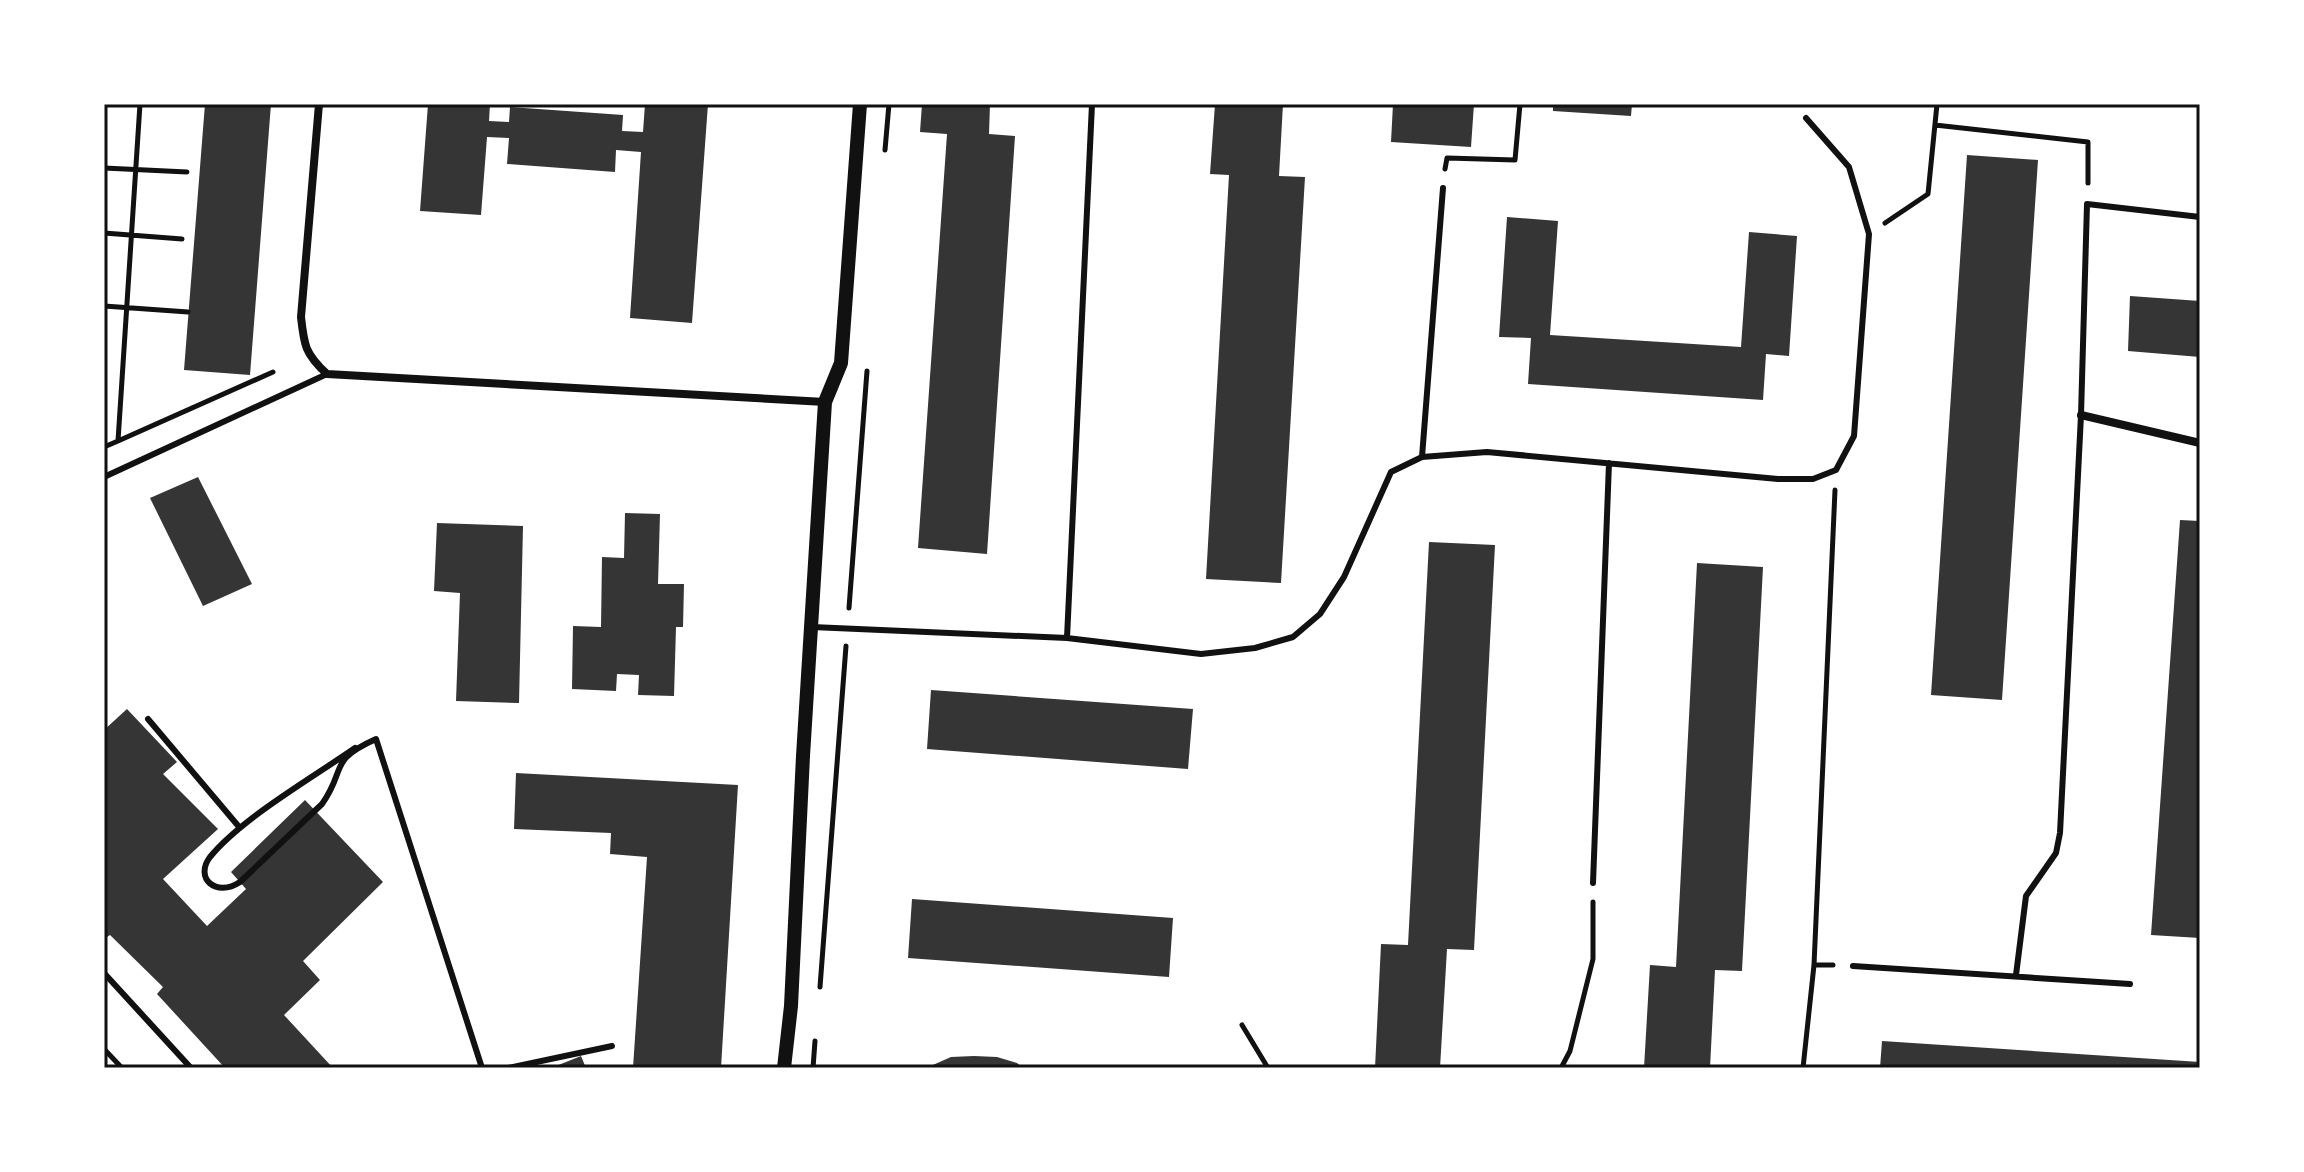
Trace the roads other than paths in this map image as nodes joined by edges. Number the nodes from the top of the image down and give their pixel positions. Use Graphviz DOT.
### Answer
graph roads {
  1 [pos="319,104"];
  2 [pos="860,104"];
  3 [pos="1092,104"];
  4 [pos="1806,118"];
  5 [pos="1443,188"];
  6 [pos="2200,217"];
  7 [pos="327,374"];
  8 [pos="825,402"];
  9 [pos="2081,415"];
  10 [pos="2200,443"];
  11 [pos="1422,457"];
  12 [pos="1609,463"];
  13 [pos="104,477"];
  14 [pos="812,627"];
  15 [pos="1067,638"];
  16 [pos="148,719"];
  17 [pos="355,748"];
  18 [pos="240,828"];
  19 [pos="1593,883"];
  20 [pos="1853,966"];
  21 [pos="104,973"];
  22 [pos="2016,975"];
  23 [pos="2130,984"];
  24 [pos="612,1046"];
  25 [pos="191,1068"];
  26 [pos="482,1068"];
  27 [pos="508,1068"];
  28 [pos="784,1068"];
  1 -- 7 [label="street"];
  2 -- 8 [label="street"];
  3 -- 15 [label="lane"];
  4 -- 12 [label="lane"];
  5 -- 11 [label="lane"];
  6 -- 9 [label="lane"];
  7 -- 8 [label="street"];
  7 -- 13 [label="lane"];
  8 -- 14 [label="street"];
  9 -- 10 [label="street"];
  9 -- 22 [label="lane"];
  11 -- 12 [label="lane"];
  11 -- 15 [label="lane"];
  12 -- 19 [label="lane"];
  14 -- 15 [label="lane"];
  14 -- 28 [label="street"];
  16 -- 18 [label="lane"];
  17 -- 18 [label="lane"];
  17 -- 18 [label="lane"];
  17 -- 26 [label="lane"];
  20 -- 22 [label="lane"];
  21 -- 25 [label="lane"];
  22 -- 23 [label="lane"];
  24 -- 27 [label="lane"];
}
